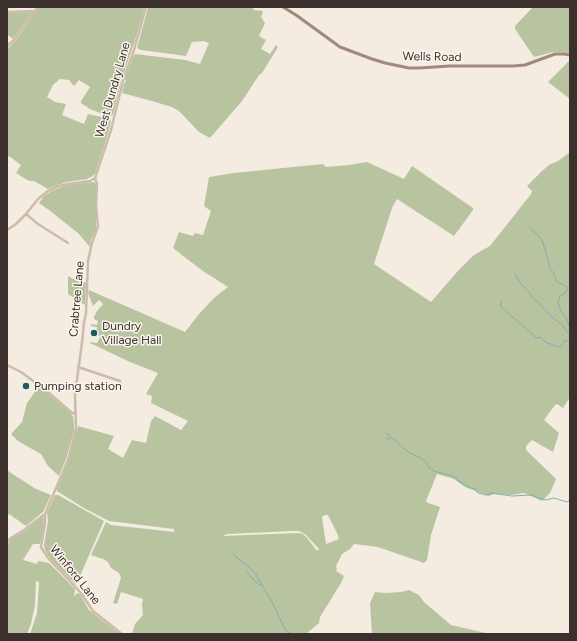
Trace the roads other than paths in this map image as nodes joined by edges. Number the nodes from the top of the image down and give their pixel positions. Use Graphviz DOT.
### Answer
graph roads {
  1 [pos="38,7"];
  2 [pos="146,7"];
  3 [pos="283,7"];
  4 [pos="36,11"];
  5 [pos="7,12"];
  6 [pos="7,46"];
  7 [pos="570,54"];
  8 [pos="95,178"];
  9 [pos="26,214"];
  10 [pos="7,230"];
  11 [pos="64,240"];
  12 [pos="68,243"];
  13 [pos="60,244"];
  14 [pos="7,365"];
  15 [pos="19,366"];
  16 [pos="78,367"];
  17 [pos="17,370"];
  18 [pos="120,381"];
  19 [pos="75,413"];
  20 [pos="76,424"];
  21 [pos="45,514"];
  22 [pos="7,542"];
  23 [pos="122,634"];
  1 -- 4 [label="street"];
  2 -- 8 [label="street, West Dundry Lane"];
  3 -- 7 [label="street, Wells Road"];
  4 -- 5 [label="street"];
  4 -- 6 [label="street"];
  8 -- 9 [label="street"];
  8 -- 16 [label="street, Crabtree Lane"];
  9 -- 10 [label="street"];
  9 -- 11 [label="street"];
  11 -- 12 [label="street"];
  11 -- 13 [label="street"];
  14 -- 17 [label="street"];
  15 -- 17 [label="street"];
  16 -- 18 [label="street"];
  16 -- 19 [label="street, Crabtree Lane"];
  17 -- 19 [label="street"];
  19 -- 20 [label="street, Crabtree Lane"];
  20 -- 21 [label="street, Winford Lane"];
  21 -- 22 [label="street"];
  21 -- 23 [label="street, Winford Lane"];
}
